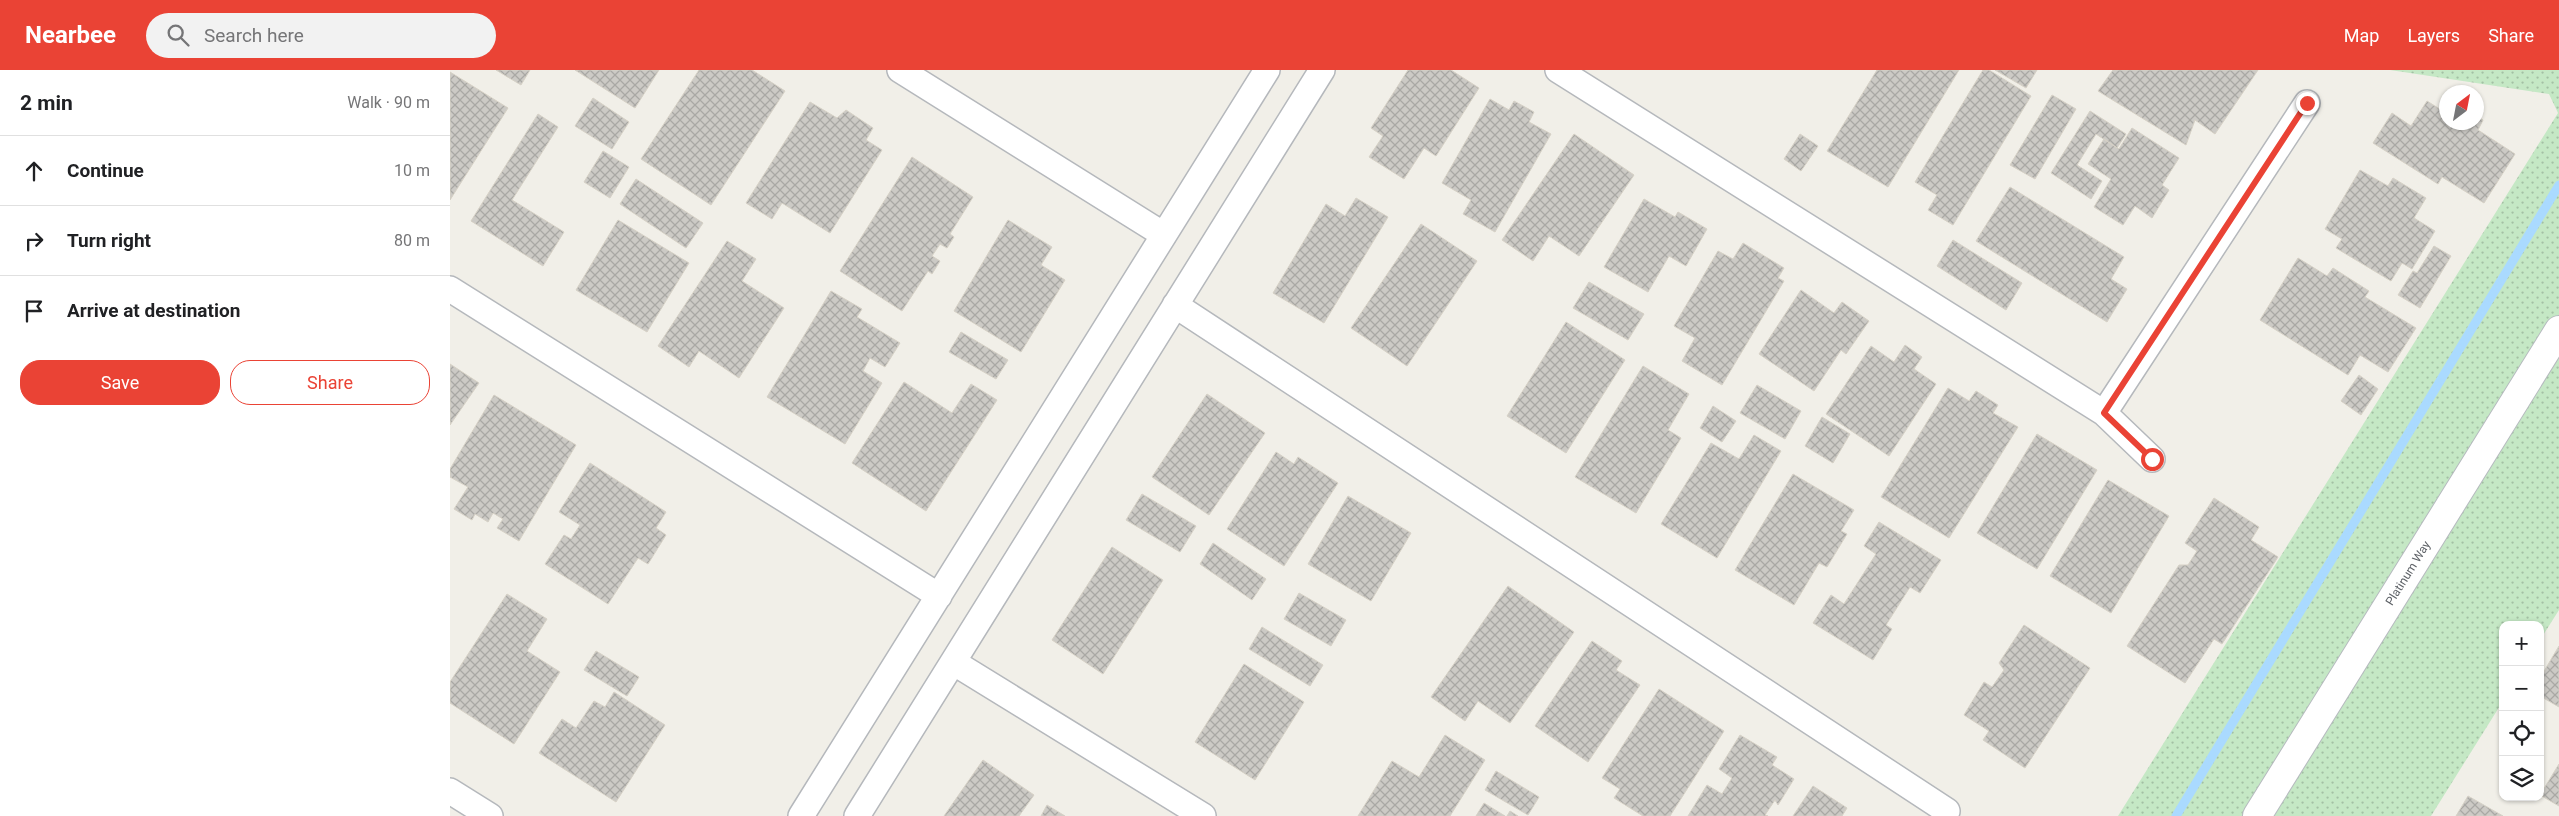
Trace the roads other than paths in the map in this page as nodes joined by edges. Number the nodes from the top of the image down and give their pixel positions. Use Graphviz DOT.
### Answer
graph roads {
  1 [pos="900,70"];
  2 [pos="1267,70"];
  3 [pos="1322,70"];
  4 [pos="1558,70"];
  5 [pos="2307,103"];
  6 [pos="1164,235"];
  7 [pos="450,289"];
  8 [pos="1175,305"];
  9 [pos="2559,330"];
  10 [pos="2104,413"];
  11 [pos="2152,459"];
  12 [pos="939,596"];
  13 [pos="953,662"];
  14 [pos="450,791"];
  15 [pos="1948,811"];
  16 [pos="490,816"];
  17 [pos="801,816"];
  18 [pos="857,816"];
  19 [pos="1203,816"];
  20 [pos="2257,816"];
  1 -- 6 [label="street"];
  2 -- 6 [label="street"];
  3 -- 8 [label="street"];
  4 -- 10 [label="street"];
  5 -- 10 [label="street"];
  6 -- 12 [label="street"];
  7 -- 12 [label="street"];
  8 -- 13 [label="street"];
  8 -- 15 [label="street"];
  9 -- 20 [label="street, Platinum Way"];
  10 -- 11 [label="street"];
  12 -- 17 [label="street"];
  13 -- 18 [label="street"];
  13 -- 19 [label="street"];
  14 -- 16 [label="street"];
}
